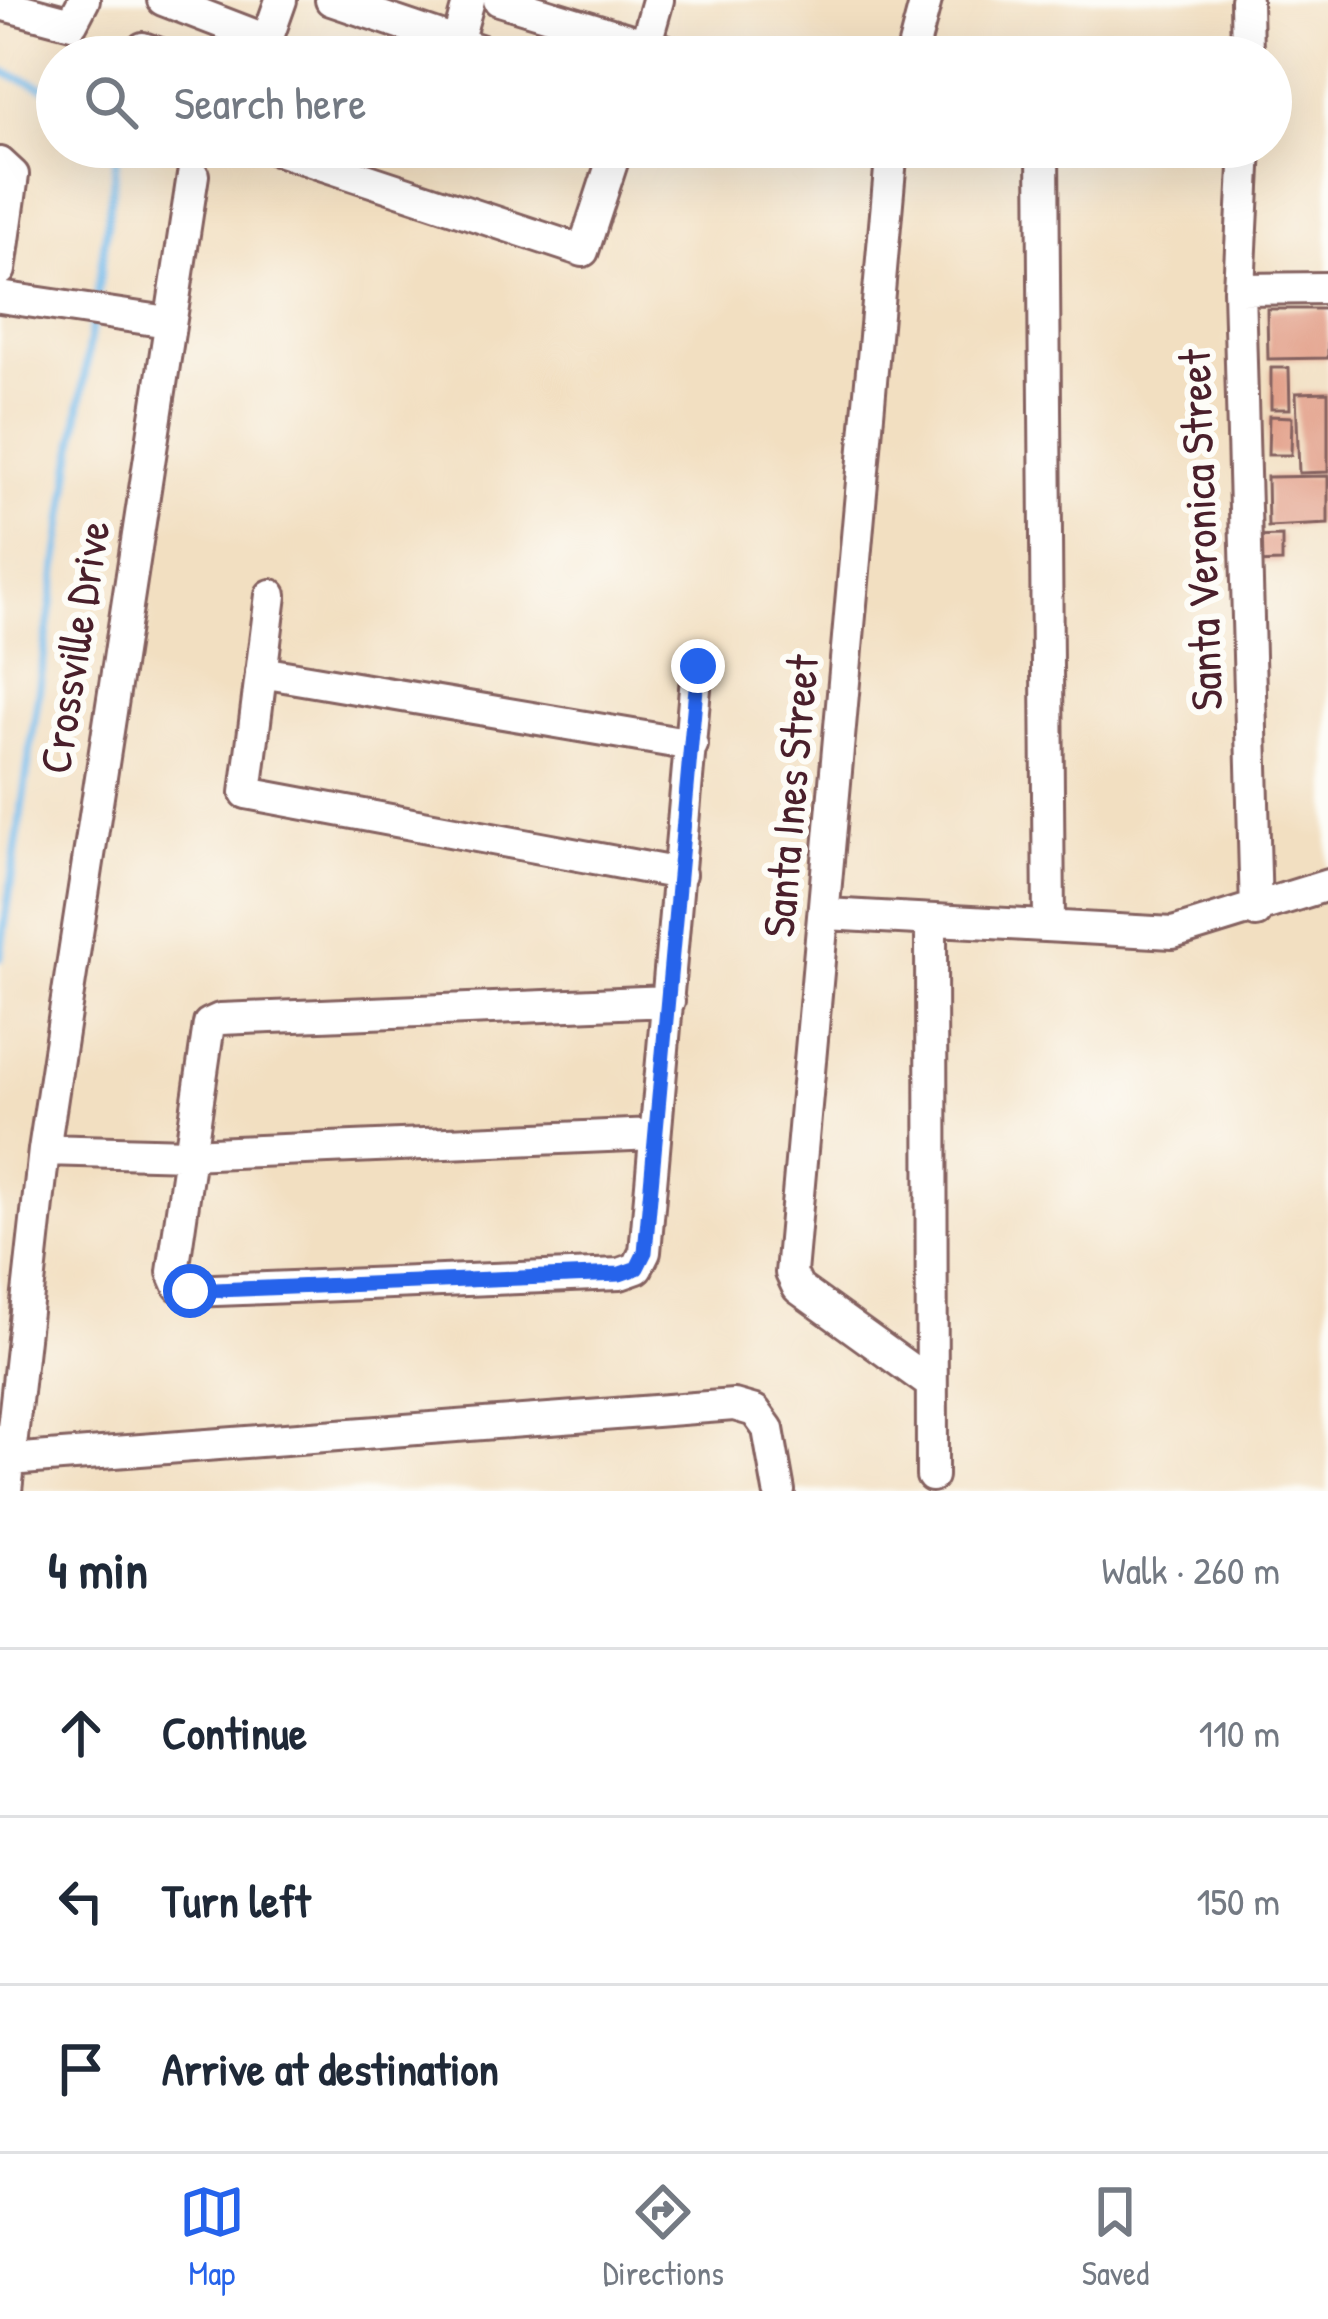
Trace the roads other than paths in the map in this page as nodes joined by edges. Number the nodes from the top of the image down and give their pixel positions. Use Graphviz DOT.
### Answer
graph roads {
  1 [pos="84,0"];
  2 [pos="164,0"];
  3 [pos="281,0"];
  4 [pos="332,0"];
  5 [pos="469,0"];
  6 [pos="500,0"];
  7 [pos="658,0"];
  8 [pos="926,0"];
  9 [pos="1246,0"];
  10 [pos="0,4"];
  11 [pos="239,36"];
  12 [pos="268,36"];
  13 [pos="421,36"];
  14 [pos="459,36"];
  15 [pos="604,36"];
  16 [pos="648,36"];
  17 [pos="916,36"];
  18 [pos="1246,36"];
  19 [pos="0,163"];
  20 [pos="332,168"];
  21 [pos="605,168"];
  22 [pos="890,168"];
  23 [pos="1043,168"];
  24 [pos="1245,168"];
  25 [pos="193,175"];
  26 [pos="0,270"];
  27 [pos="1328,288"];
  28 [pos="1239,289"];
  29 [pos="0,297"];
  30 [pos="168,322"];
  31 [pos="271,596"];
  32 [pos="698,666"];
  33 [pos="261,672"];
  34 [pos="692,745"];
  35 [pos="680,874"];
  36 [pos="1328,885"];
  37 [pos="1256,911"];
  38 [pos="826,914"];
  39 [pos="931,921"];
  40 [pos="1049,926"];
  41 [pos="669,1001"];
  42 [pos="655,1134"];
  43 [pos="44,1150"];
  44 [pos="188,1154"];
  45 [pos="931,1384"];
  46 [pos="7,1475"];
  47 [pos="932,1475"];
  48 [pos="779,1491"];
  1 -- 10 [label="street"];
  2 -- 11 [label="street"];
  3 -- 12 [label="street"];
  4 -- 13 [label="street"];
  5 -- 14 [label="street"];
  6 -- 15 [label="street"];
  7 -- 16 [label="street"];
  8 -- 17 [label="street"];
  9 -- 18 [label="street"];
  19 -- 26 [label="street"];
  20 -- 21 [label="street"];
  22 -- 38 [label="street, Santa Ines Street"];
  23 -- 40 [label="street"];
  24 -- 28 [label="street, Santa Veronica Street"];
  25 -- 30 [label="street, Crossville Drive"];
  27 -- 28 [label="street"];
  28 -- 37 [label="street, Santa Veronica Street"];
  29 -- 30 [label="street"];
  30 -- 43 [label="street, Crossville Drive"];
  31 -- 33 [label="street"];
  32 -- 34 [label="street"];
  33 -- 34 [label="street"];
  33 -- 35 [label="street"];
  34 -- 35 [label="street"];
  35 -- 41 [label="street"];
  36 -- 37 [label="street"];
  37 -- 40 [label="street"];
  38 -- 39 [label="street"];
  38 -- 45 [label="street, Santa Ines Street"];
  39 -- 40 [label="street"];
  39 -- 45 [label="street"];
  41 -- 42 [label="street"];
  41 -- 44 [label="street"];
  42 -- 44 [label="street"];
  42 -- 44 [label="street"];
  43 -- 44 [label="street"];
  43 -- 46 [label="street, Crossville Drive"];
  45 -- 47 [label="street"];
  46 -- 48 [label="street"];
}
